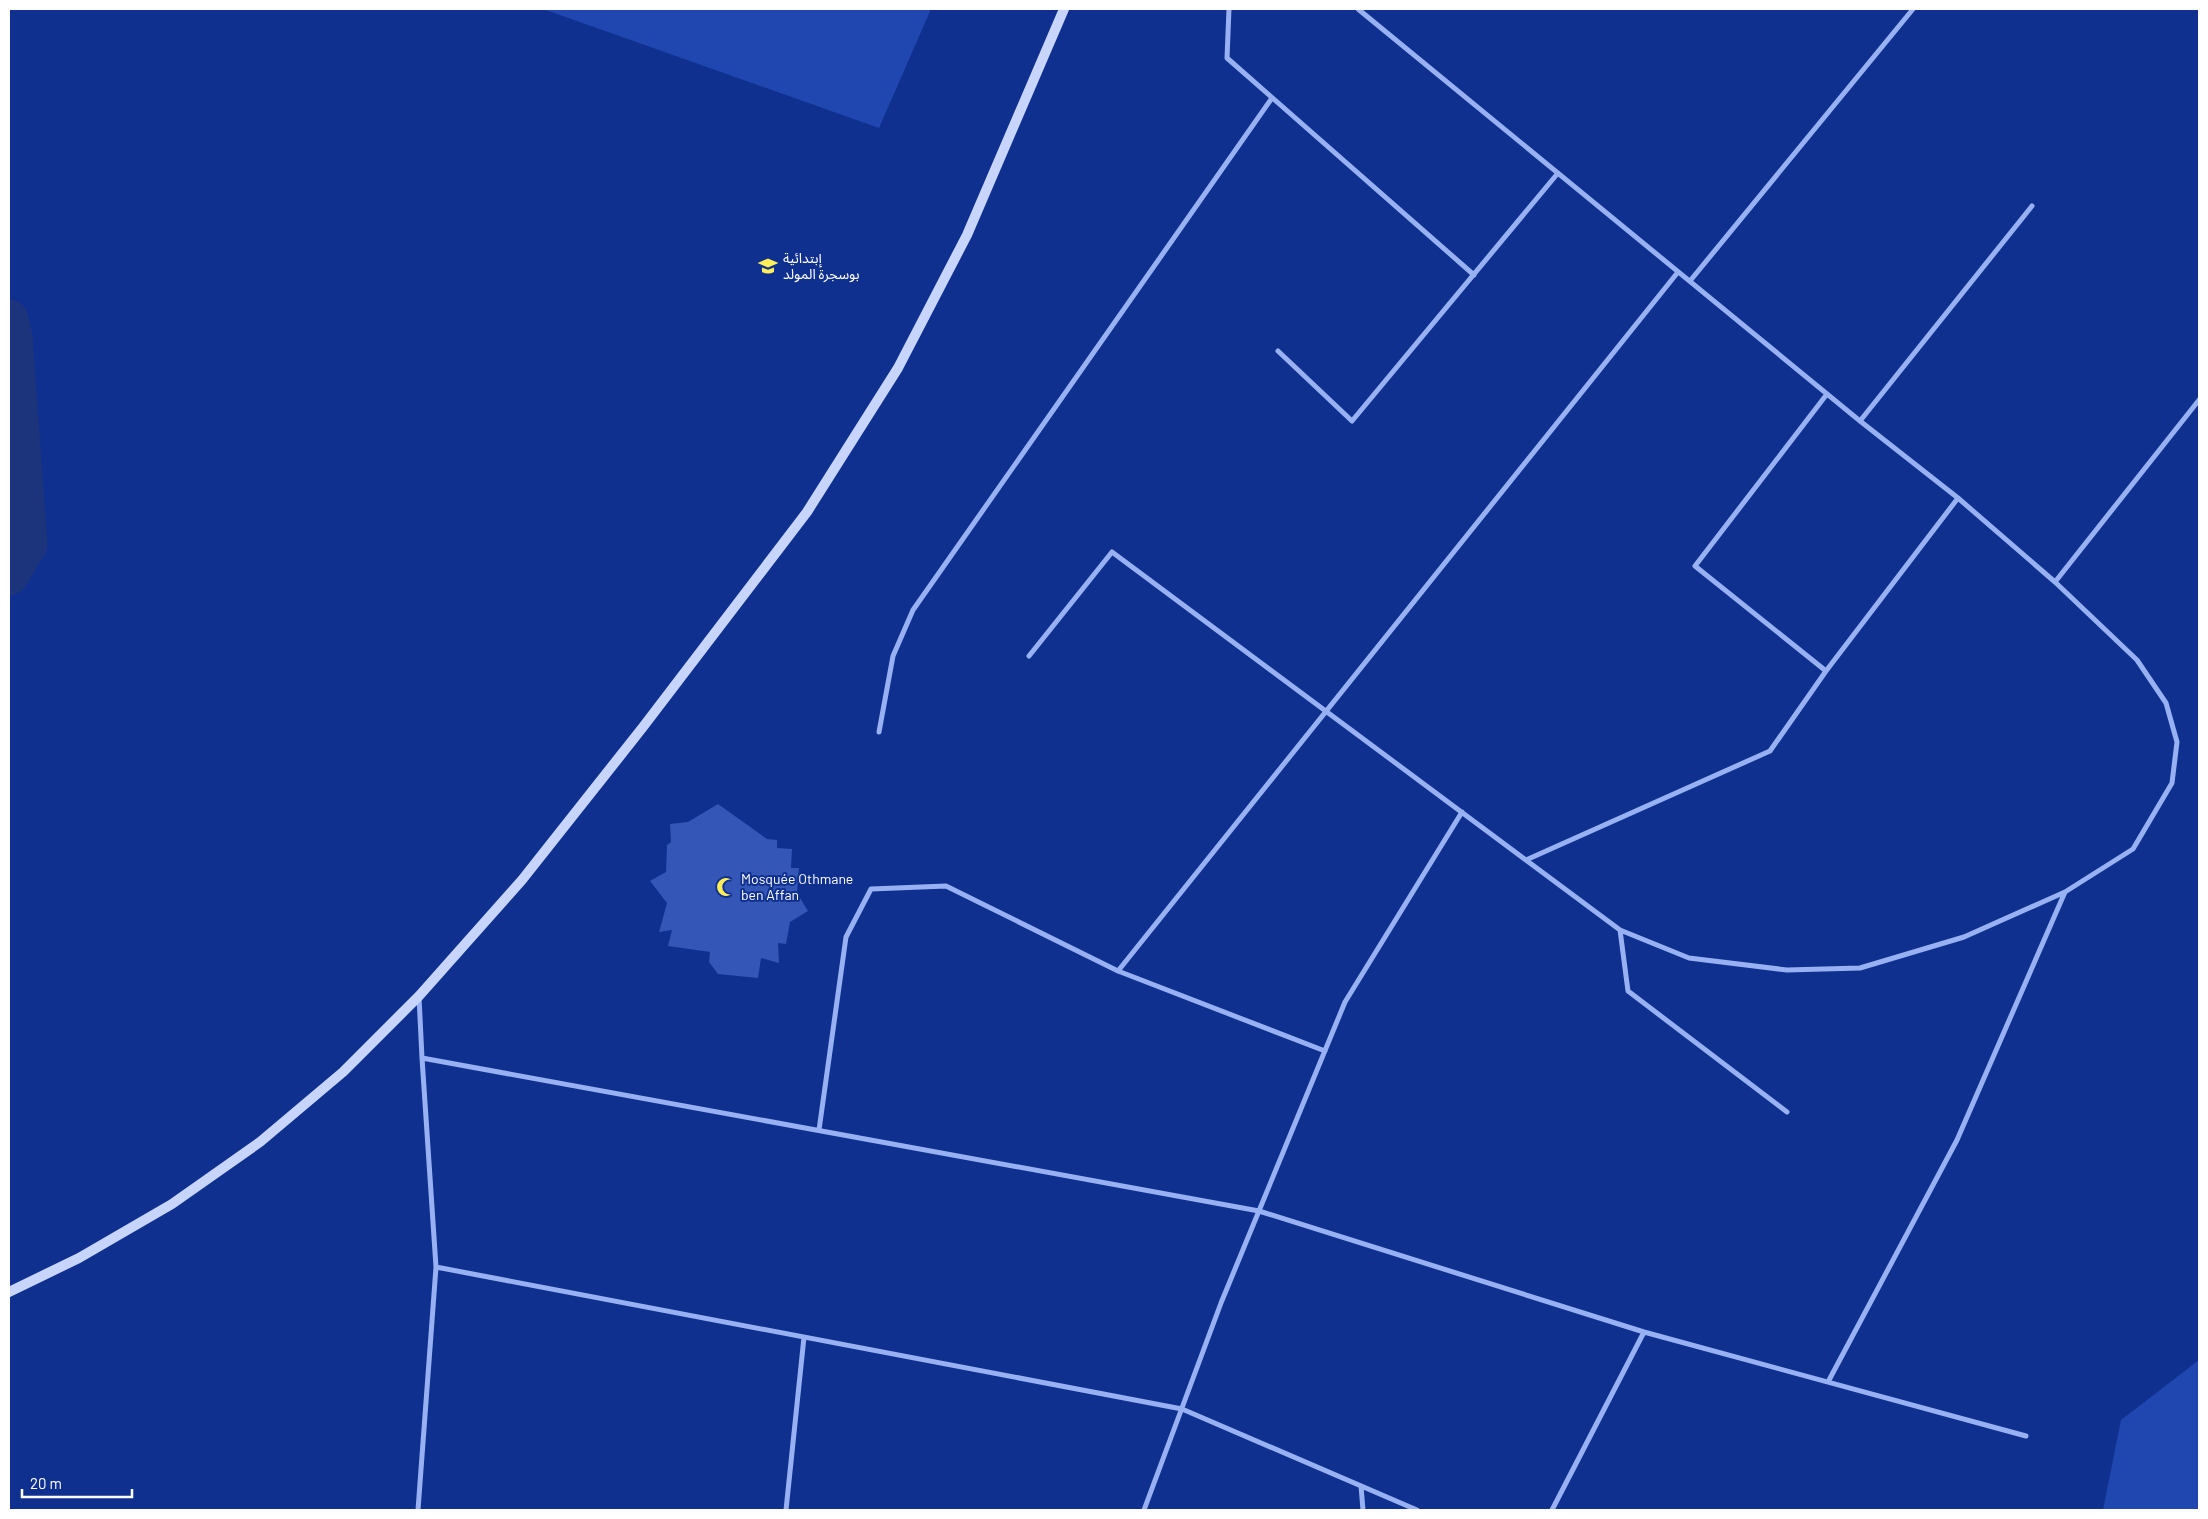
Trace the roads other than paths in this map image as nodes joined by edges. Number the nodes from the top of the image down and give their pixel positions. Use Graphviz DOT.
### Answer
graph roads {
  1 [pos="1064,9"];
  2 [pos="1230,9"];
  3 [pos="1358,9"];
  4 [pos="1912,9"];
  5 [pos="1272,98"];
  6 [pos="1558,173"];
  7 [pos="2032,206"];
  8 [pos="1678,272"];
  9 [pos="1474,275"];
  10 [pos="1690,281"];
  11 [pos="1278,350"];
  12 [pos="1827,394"];
  13 [pos="2199,400"];
  14 [pos="1860,422"];
  15 [pos="1958,498"];
  16 [pos="2055,582"];
  17 [pos="1029,656"];
  18 [pos="1826,671"];
  19 [pos="1325,710"];
  20 [pos="879,732"];
  21 [pos="1462,812"];
  22 [pos="1526,860"];
  23 [pos="2065,892"];
  24 [pos="1620,930"];
  25 [pos="1118,970"];
  26 [pos="419,996"];
  27 [pos="1325,1051"];
  28 [pos="422,1058"];
  29 [pos="1787,1112"];
  30 [pos="818,1130"];
  31 [pos="1259,1211"];
  32 [pos="436,1267"];
  33 [pos="9,1292"];
  34 [pos="1644,1332"];
  35 [pos="804,1336"];
  36 [pos="1828,1382"];
  37 [pos="1182,1409"];
  38 [pos="2026,1436"];
  39 [pos="1361,1486"];
  40 [pos="418,1510"];
  41 [pos="786,1510"];
  42 [pos="1144,1510"];
  43 [pos="1363,1510"];
  44 [pos="1417,1510"];
  45 [pos="1552,1510"];
  1 -- 26 [label="street"];
  2 -- 5 [label="street"];
  3 -- 6 [label="street"];
  4 -- 10 [label="street"];
  5 -- 9 [label="street"];
  5 -- 20 [label="street"];
  6 -- 8 [label="street"];
  6 -- 9 [label="street"];
  7 -- 14 [label="street"];
  8 -- 10 [label="street"];
  8 -- 19 [label="street"];
  9 -- 11 [label="street"];
  10 -- 12 [label="street"];
  12 -- 14 [label="street"];
  12 -- 18 [label="street"];
  13 -- 16 [label="street"];
  14 -- 15 [label="street"];
  15 -- 16 [label="street"];
  15 -- 18 [label="street"];
  16 -- 23 [label="street"];
  17 -- 19 [label="street"];
  18 -- 22 [label="street"];
  19 -- 21 [label="street"];
  19 -- 25 [label="street"];
  21 -- 22 [label="street"];
  21 -- 27 [label="street"];
  22 -- 24 [label="street"];
  23 -- 24 [label="street"];
  23 -- 36 [label="street"];
  24 -- 29 [label="street"];
  25 -- 27 [label="street"];
  25 -- 30 [label="street"];
  26 -- 28 [label="street"];
  26 -- 33 [label="street"];
  27 -- 31 [label="street"];
  28 -- 30 [label="street"];
  28 -- 32 [label="street"];
  30 -- 31 [label="street"];
  31 -- 34 [label="street"];
  31 -- 37 [label="street"];
  32 -- 35 [label="street"];
  32 -- 40 [label="street"];
  34 -- 36 [label="street"];
  34 -- 45 [label="street"];
  35 -- 37 [label="street"];
  35 -- 41 [label="street"];
  36 -- 38 [label="street"];
  37 -- 39 [label="street"];
  37 -- 42 [label="street"];
  39 -- 43 [label="street"];
  39 -- 44 [label="street"];
}
